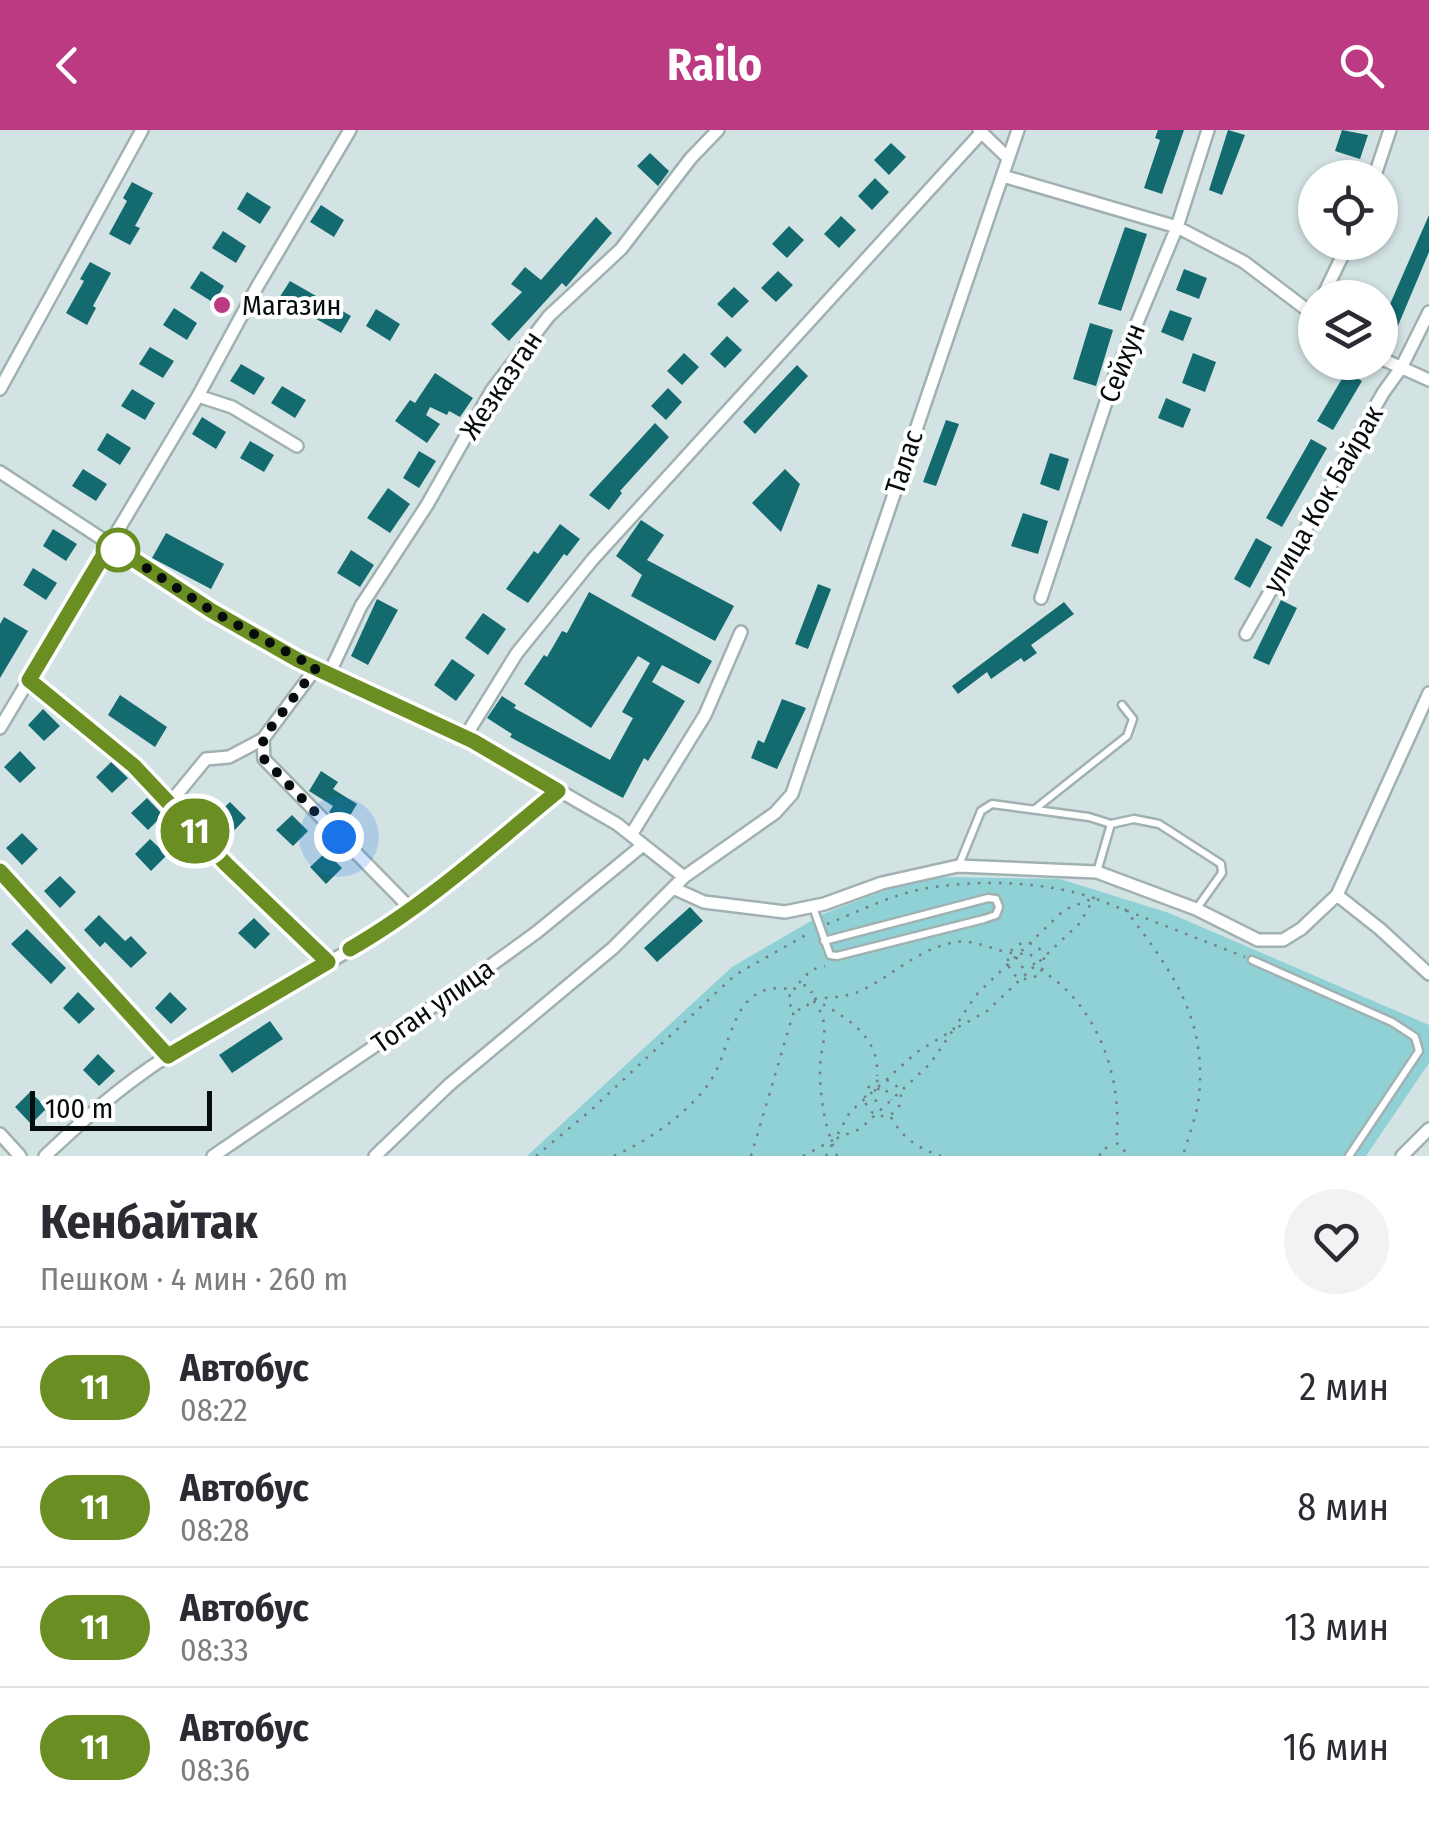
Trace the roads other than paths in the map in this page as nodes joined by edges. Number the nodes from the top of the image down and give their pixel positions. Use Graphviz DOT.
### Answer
graph roads {
  1 [pos="142,130"];
  2 [pos="350,130"];
  3 [pos="718,130"];
  4 [pos="1018,130"];
  5 [pos="1208,130"];
  6 [pos="1390,130"];
  7 [pos="980,131"];
  8 [pos="1008,158"];
  9 [pos="1380,160"];
  10 [pos="1003,176"];
  11 [pos="1177,227"];
  12 [pos="1298,302"];
  13 [pos="1429,312"];
  14 [pos="1398,367"];
  15 [pos="1401,368"];
  16 [pos="1429,380"];
  17 [pos="0,388"];
  18 [pos="198,396"];
  19 [pos="298,446"];
  20 [pos="0,472"];
  21 [pos="110,544"];
  22 [pos="1041,598"];
  23 [pos="741,632"];
  24 [pos="1246,634"];
  25 [pos="316,668"];
  26 [pos="329,674"];
  27 [pos="29,680"];
  28 [pos="1429,693"];
  29 [pos="1122,705"];
  30 [pos="0,728"];
  31 [pos="465,737"];
  32 [pos="263,738"];
  33 [pos="558,791"];
  34 [pos="169,804"];
  35 [pos="1034,810"];
  36 [pos="1112,824"];
  37 [pos="631,835"];
  38 [pos="644,845"];
  39 [pos="958,866"];
  40 [pos="0,871"];
  41 [pos="1097,872"];
  42 [pos="684,877"];
  43 [pos="674,888"];
  44 [pos="1337,895"];
  45 [pos="410,908"];
  46 [pos="813,908"];
  47 [pos="1196,909"];
  48 [pos="824,941"];
  49 [pos="1252,960"];
  50 [pos="328,962"];
  51 [pos="1429,974"];
  52 [pos="168,1056"];
  53 [pos="1429,1129"];
  54 [pos="0,1134"];
  55 [pos="20,1156"];
  56 [pos="45,1156"];
  57 [pos="213,1156"];
  58 [pos="375,1156"];
  59 [pos="1349,1156"];
  60 [pos="1402,1156"];
  1 -- 17 [label="street"];
  2 -- 18 [label="street"];
  3 -- 26 [label="street, Жезказган"];
  4 -- 8 [label="street, Талас"];
  5 -- 11 [label="street, Сейхун"];
  6 -- 9 [label="street"];
  7 -- 8 [label="street"];
  7 -- 31 [label="street"];
  8 -- 10 [label="street, Талас"];
  10 -- 11 [label="street"];
  10 -- 42 [label="street, Талас"];
  11 -- 12 [label="street"];
  11 -- 22 [label="street, Сейхун"];
  13 -- 15 [label="street, улица Кок Байрак"];
  14 -- 15 [label="street"];
  15 -- 16 [label="street"];
  15 -- 24 [label="street, улица Кок Байрак"];
  18 -- 19 [label="street"];
  18 -- 21 [label="street"];
  20 -- 21 [label="street"];
  21 -- 25 [label="street"];
  21 -- 27 [label="street"];
  23 -- 37 [label="street"];
  25 -- 26 [label="street"];
  25 -- 32 [label="street"];
  26 -- 31 [label="street"];
  27 -- 30 [label="street"];
  27 -- 34 [label="street"];
  28 -- 44 [label="street"];
  29 -- 35 [label="lane"];
  31 -- 33 [label="street"];
  32 -- 34 [label="street"];
  32 -- 45 [label="street"];
  33 -- 37 [label="street"];
  33 -- 45 [label="street"];
  34 -- 50 [label="street"];
  35 -- 36 [label="lane"];
  35 -- 39 [label="lane"];
  36 -- 41 [label="lane"];
  36 -- 47 [label="lane"];
  37 -- 38 [label="street"];
  38 -- 42 [label="street"];
  38 -- 57 [label="street, Тоган улица"];
  39 -- 41 [label="street"];
  39 -- 46 [label="street"];
  40 -- 52 [label="street"];
  41 -- 47 [label="street"];
  42 -- 43 [label="street"];
  43 -- 46 [label="street"];
  43 -- 58 [label="street"];
  44 -- 47 [label="street"];
  44 -- 51 [label="street"];
  45 -- 50 [label="street"];
  46 -- 48 [label="lane"];
  48 -- 48 [label="lane"];
  49 -- 59 [label="lane"];
  50 -- 52 [label="street"];
  52 -- 56 [label="street"];
  53 -- 60 [label="street"];
  54 -- 55 [label="street"];
}
